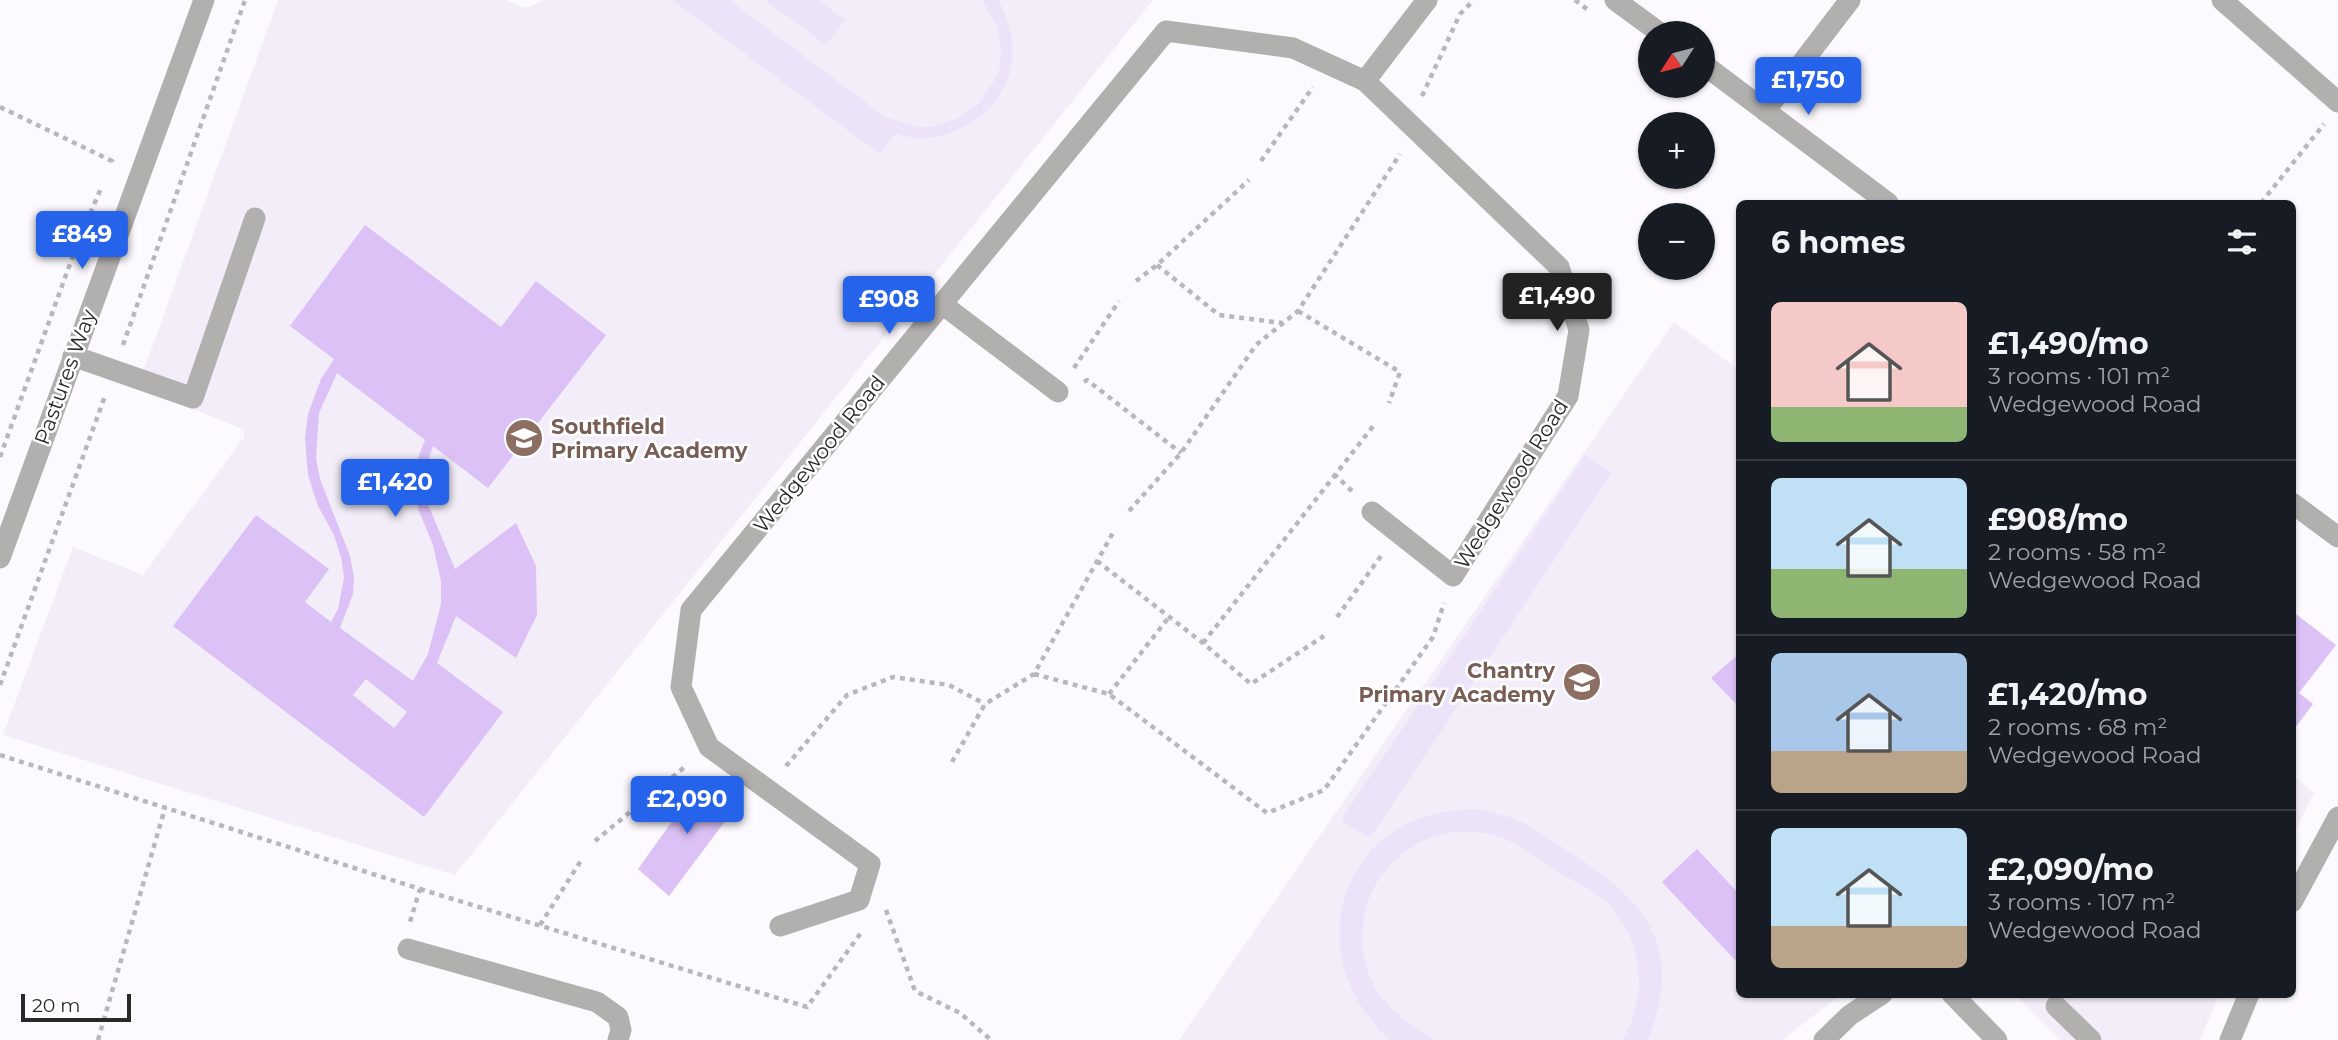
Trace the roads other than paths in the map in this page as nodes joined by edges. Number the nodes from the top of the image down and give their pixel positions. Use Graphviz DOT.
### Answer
graph roads {
  1 [pos="204,0"];
  2 [pos="1427,0"];
  3 [pos="1615,0"];
  4 [pos="1850,0"];
  5 [pos="2222,0"];
  6 [pos="1644,21"];
  7 [pos="1715,74"];
  8 [pos="1365,80"];
  9 [pos="2334,109"];
  10 [pos="1765,111"];
  11 [pos="1884,200"];
  12 [pos="255,218"];
  13 [pos="942,304"];
  14 [pos="73,356"];
  15 [pos="1058,392"];
  16 [pos="2296,506"];
  17 [pos="1372,512"];
  18 [pos="2338,537"];
  19 [pos="0,558"];
  20 [pos="2338,817"];
  21 [pos="2296,895"];
  22 [pos="780,926"];
  23 [pos="408,949"];
  24 [pos="1876,998"];
  25 [pos="1956,998"];
  26 [pos="2247,998"];
  27 [pos="2056,1006"];
  28 [pos="618,1040"];
  29 [pos="1824,1040"];
  30 [pos="1997,1040"];
  31 [pos="2091,1040"];
  32 [pos="2230,1040"];
  1 -- 14 [label="street, Pastures Way"];
  2 -- 8 [label="street"];
  3 -- 6 [label="street"];
  4 -- 10 [label="street"];
  5 -- 9 [label="street"];
  7 -- 10 [label="street"];
  8 -- 13 [label="street, Wedgewood Road"];
  8 -- 17 [label="street, Wedgewood Road"];
  10 -- 11 [label="street"];
  12 -- 14 [label="street"];
  13 -- 15 [label="street"];
  13 -- 22 [label="street, Wedgewood Road"];
  14 -- 19 [label="street, Pastures Way"];
  16 -- 18 [label="street"];
  20 -- 21 [label="street"];
  23 -- 28 [label="street"];
  24 -- 29 [label="street"];
  25 -- 30 [label="street"];
  26 -- 32 [label="street"];
  27 -- 31 [label="street"];
}
